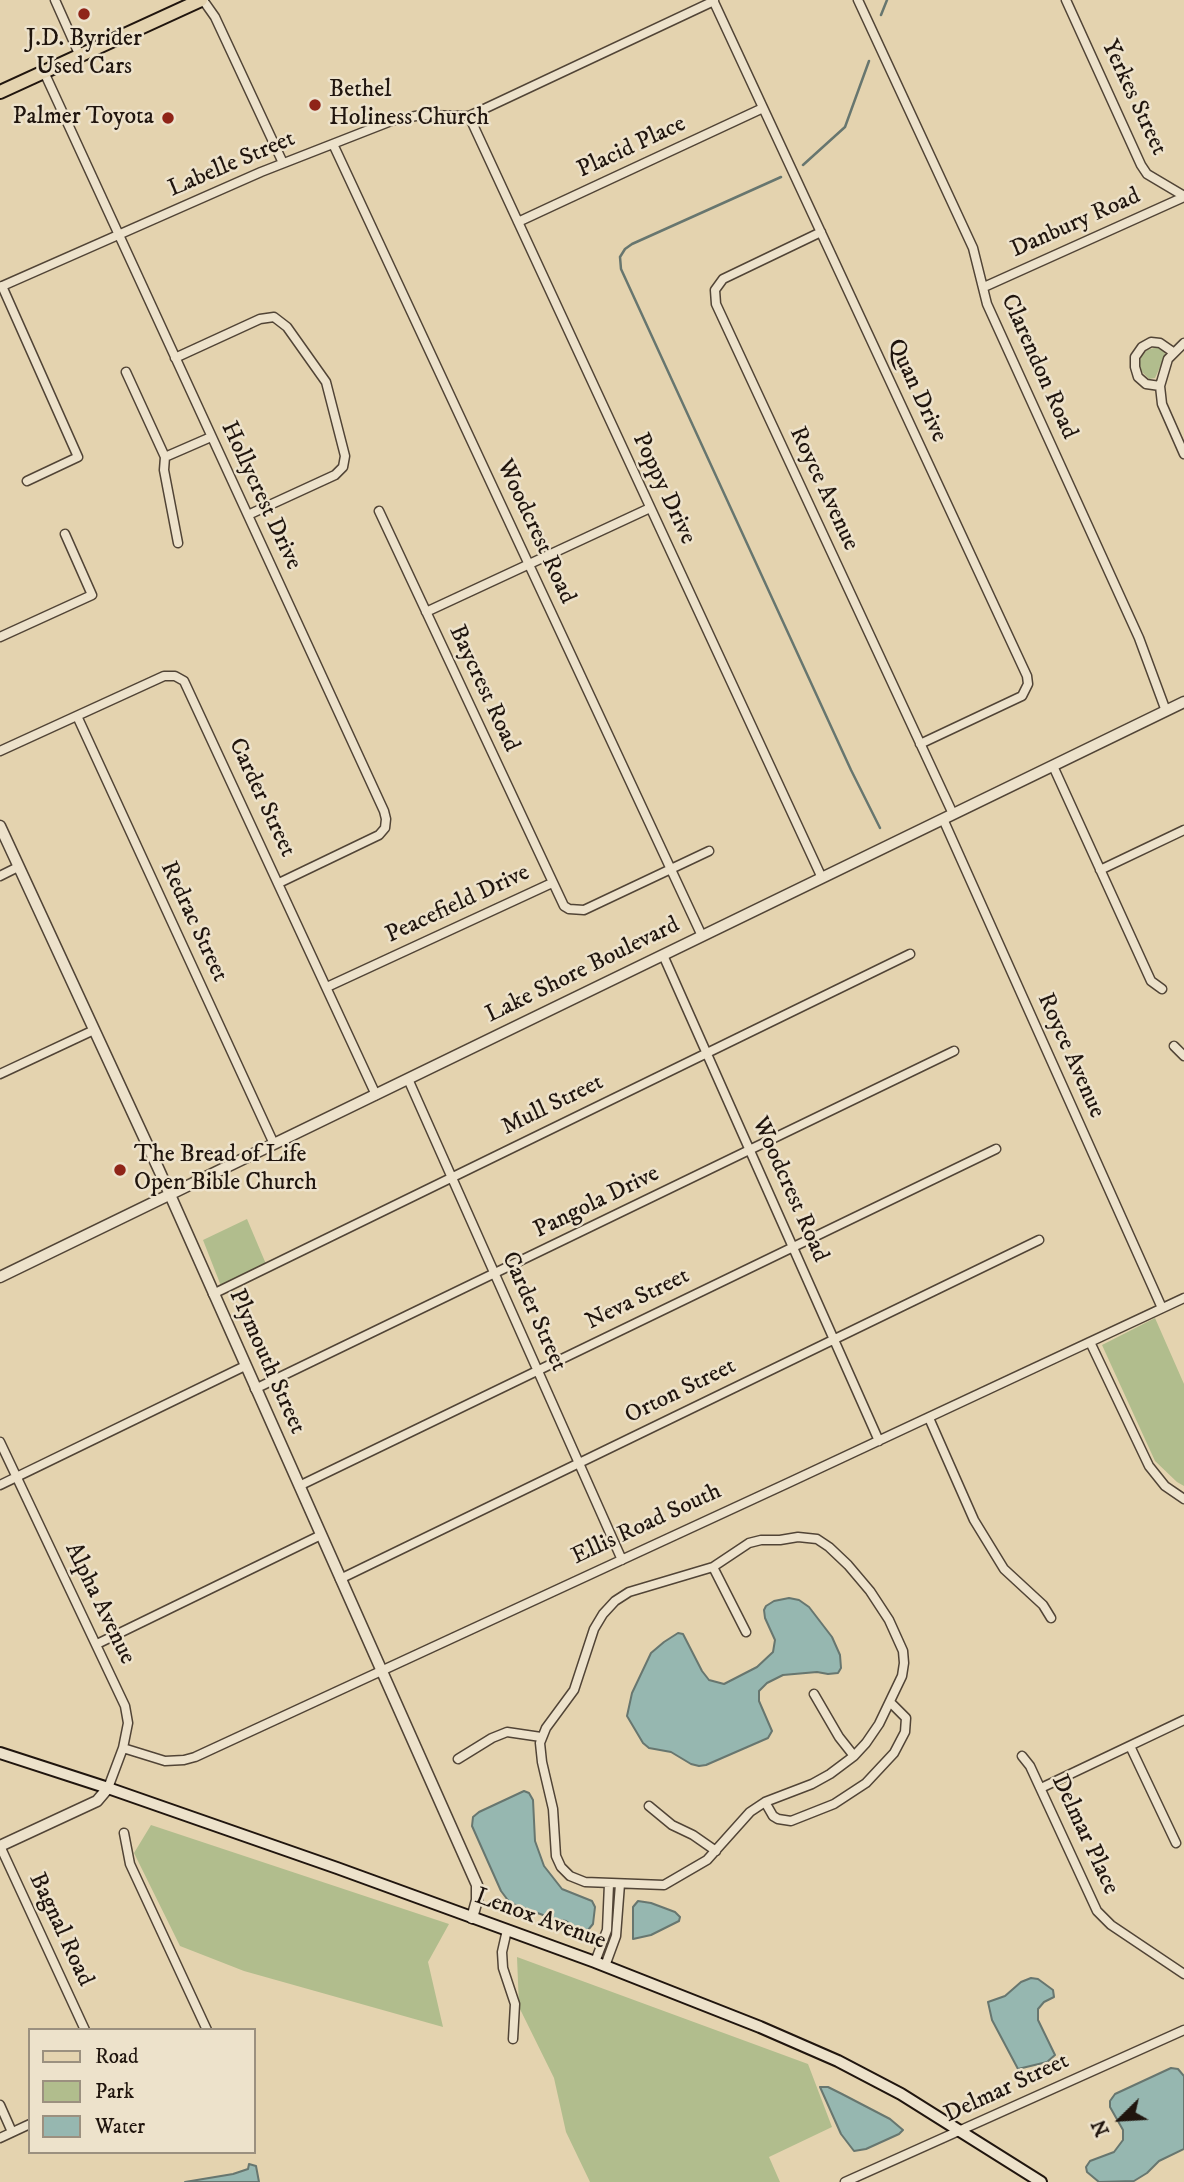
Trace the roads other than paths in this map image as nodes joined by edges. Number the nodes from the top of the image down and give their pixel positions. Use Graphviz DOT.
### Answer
graph roads {
  1 [pos="55,0"];
  2 [pos="202,0"];
  3 [pos="858,0"];
  4 [pos="1066,0"];
  5 [pos="714,1"];
  6 [pos="80,56"];
  7 [pos="44,72"];
  8 [pos="0,92"];
  9 [pos="763,108"];
  10 [pos="469,116"];
  11 [pos="333,144"];
  12 [pos="283,163"];
  13 [pos="1184,196"];
  14 [pos="518,222"];
  15 [pos="821,232"];
  16 [pos="119,235"];
  17 [pos="1,287"];
  18 [pos="984,287"];
  19 [pos="1184,343"];
  20 [pos="1173,352"];
  21 [pos="175,358"];
  22 [pos="126,372"];
  23 [pos="1160,386"];
  24 [pos="211,437"];
  25 [pos="1184,454"];
  26 [pos="165,457"];
  27 [pos="27,481"];
  28 [pos="650,508"];
  29 [pos="379,511"];
  30 [pos="248,515"];
  31 [pos="65,534"];
  32 [pos="178,543"];
  33 [pos="529,564"];
  34 [pos="426,612"];
  35 [pos="0,637"];
  36 [pos="1184,702"];
  37 [pos="1166,711"];
  38 [pos="76,716"];
  39 [pos="920,744"];
  40 [pos="0,751"];
  41 [pos="1053,766"];
  42 [pos="948,816"];
  43 [pos="0,826"];
  44 [pos="1184,830"];
  45 [pos="709,851"];
  46 [pos="18,867"];
  47 [pos="671,870"];
  48 [pos="1100,870"];
  49 [pos="0,876"];
  50 [pos="822,878"];
  51 [pos="279,883"];
  52 [pos="552,883"];
  53 [pos="702,936"];
  54 [pos="910,954"];
  55 [pos="663,955"];
  56 [pos="327,987"];
  57 [pos="1163,989"];
  58 [pos="94,1030"];
  59 [pos="1174,1046"];
  60 [pos="954,1051"];
  61 [pos="706,1053"];
  62 [pos="1184,1056"];
  63 [pos="0,1074"];
  64 [pos="408,1079"];
  65 [pos="376,1095"];
  66 [pos="274,1144"];
  67 [pos="750,1149"];
  68 [pos="996,1149"];
  69 [pos="451,1178"];
  70 [pos="170,1195"];
  71 [pos="1040,1241"];
  72 [pos="793,1246"];
  73 [pos="495,1274"];
  74 [pos="0,1277"];
  75 [pos="213,1294"];
  76 [pos="1184,1298"];
  77 [pos="1162,1308"];
  78 [pos="834,1339"];
  79 [pos="1090,1342"];
  80 [pos="245,1366"];
  81 [pos="538,1370"];
  82 [pos="256,1389"];
  83 [pos="929,1418"];
  84 [pos="879,1441"];
  85 [pos="0,1442"];
  86 [pos="579,1463"];
  87 [pos="17,1477"];
  88 [pos="0,1485"];
  89 [pos="299,1486"];
  90 [pos="1184,1499"];
  91 [pos="321,1535"];
  92 [pos="622,1560"];
  93 [pos="713,1567"];
  94 [pos="340,1579"];
  95 [pos="1051,1618"];
  96 [pos="746,1632"];
  97 [pos="97,1643"];
  98 [pos="381,1671"];
  99 [pos="814,1694"];
  100 [pos="890,1702"];
  101 [pos="1184,1720"];
  102 [pos="541,1737"];
  103 [pos="1130,1746"];
  104 [pos="123,1748"];
  105 [pos="0,1753"];
  106 [pos="854,1756"];
  107 [pos="1022,1756"];
  108 [pos="458,1759"];
  109 [pos="107,1788"];
  110 [pos="1041,1788"];
  111 [pos="765,1802"];
  112 [pos="649,1806"];
  113 [pos="124,1833"];
  114 [pos="1176,1843"];
  115 [pos="0,1846"];
  116 [pos="716,1851"];
  117 [pos="609,1884"];
  118 [pos="620,1884"];
  119 [pos="472,1917"];
  120 [pos="507,1930"];
  121 [pos="600,1964"];
  122 [pos="1184,1974"];
  123 [pos="84,2028"];
  124 [pos="206,2028"];
  125 [pos="1184,2030"];
  126 [pos="513,2039"];
  127 [pos="0,2105"];
  128 [pos="28,2125"];
  129 [pos="962,2131"];
  130 [pos="12,2132"];
  131 [pos="0,2138"];
  132 [pos="845,2182"];
  133 [pos="1041,2182"];
  1 -- 6 [label="street"];
  2 -- 6 [label="main road"];
  2 -- 12 [label="street"];
  3 -- 18 [label="street, Clarendon Road"];
  4 -- 13 [label="street, Yerkes Street"];
  5 -- 9 [label="street, Quan Drive"];
  5 -- 10 [label="street, Labelle Street"];
  6 -- 7 [label="main road"];
  7 -- 8 [label="main road"];
  7 -- 16 [label="street, Hollycrest Drive"];
  9 -- 14 [label="street, Placid Place"];
  9 -- 15 [label="street, Quan Drive"];
  10 -- 11 [label="street, Labelle Street"];
  10 -- 14 [label="street, Poppy Drive"];
  11 -- 12 [label="street, Labelle Street"];
  11 -- 33 [label="street, Woodcrest Road"];
  12 -- 16 [label="street, Labelle Street"];
  13 -- 18 [label="street, Danbury Road"];
  14 -- 28 [label="street, Poppy Drive"];
  15 -- 39 [label="street, Royce Avenue"];
  15 -- 39 [label="street, Quan Drive"];
  16 -- 17 [label="street, Labelle Street"];
  16 -- 21 [label="street, Hollycrest Drive"];
  17 -- 27 [label="street"];
  18 -- 37 [label="street, Clarendon Road"];
  19 -- 20 [label="street"];
  20 -- 23 [label="street"];
  20 -- 23 [label="street"];
  21 -- 24 [label="street, Hollycrest Drive"];
  21 -- 30 [label="street"];
  22 -- 26 [label="street"];
  23 -- 25 [label="street"];
  24 -- 26 [label="street"];
  24 -- 30 [label="street, Hollycrest Drive"];
  26 -- 32 [label="street"];
  28 -- 33 [label="street"];
  28 -- 50 [label="street, Poppy Drive"];
  29 -- 34 [label="street, Baycrest Road"];
  30 -- 51 [label="street, Hollycrest Drive"];
  31 -- 35 [label="street"];
  33 -- 34 [label="street"];
  33 -- 47 [label="street, Woodcrest Road"];
  34 -- 52 [label="street, Baycrest Road"];
  36 -- 37 [label="street, Lake Shore Boulevard"];
  37 -- 41 [label="street, Lake Shore Boulevard"];
  38 -- 40 [label="street"];
  38 -- 51 [label="street, Carder Street"];
  38 -- 66 [label="street, Redrac Street"];
  39 -- 42 [label="street, Royce Avenue"];
  41 -- 42 [label="street, Lake Shore Boulevard"];
  41 -- 48 [label="street"];
  42 -- 50 [label="street, Lake Shore Boulevard"];
  42 -- 77 [label="street, Royce Avenue"];
  43 -- 46 [label="street, Plymouth Street"];
  44 -- 48 [label="street"];
  45 -- 47 [label="street, Peacefield Drive"];
  46 -- 49 [label="street"];
  46 -- 58 [label="street, Plymouth Street"];
  47 -- 52 [label="street, Peacefield Drive"];
  47 -- 53 [label="street, Woodcrest Road"];
  48 -- 57 [label="street"];
  50 -- 53 [label="street, Lake Shore Boulevard"];
  51 -- 56 [label="street, Carder Street"];
  52 -- 56 [label="street, Peacefield Drive"];
  53 -- 55 [label="street, Lake Shore Boulevard"];
  54 -- 61 [label="street, Mull Street"];
  55 -- 61 [label="street, Woodcrest Road"];
  55 -- 64 [label="street, Lake Shore Boulevard"];
  56 -- 65 [label="street, Carder Street"];
  58 -- 63 [label="street"];
  58 -- 70 [label="street, Plymouth Street"];
  59 -- 62 [label="street"];
  60 -- 67 [label="street, Pangola Drive"];
  61 -- 67 [label="street, Woodcrest Road"];
  61 -- 69 [label="street, Mull Street"];
  64 -- 65 [label="street, Lake Shore Boulevard"];
  64 -- 69 [label="street, Carder Street"];
  65 -- 66 [label="street, Lake Shore Boulevard"];
  66 -- 70 [label="street, Lake Shore Boulevard"];
  67 -- 72 [label="street, Woodcrest Road"];
  67 -- 73 [label="street, Pangola Drive"];
  68 -- 72 [label="street, Neva Street"];
  69 -- 73 [label="street, Carder Street"];
  69 -- 75 [label="street, Mull Street"];
  70 -- 74 [label="street, Lake Shore Boulevard"];
  70 -- 75 [label="street, Plymouth Street"];
  71 -- 78 [label="street, Orton Street"];
  72 -- 78 [label="street, Woodcrest Road"];
  72 -- 81 [label="street, Neva Street"];
  73 -- 81 [label="street, Carder Street"];
  73 -- 82 [label="street, Pangola Drive"];
  75 -- 80 [label="street, Plymouth Street"];
  76 -- 77 [label="street, Ellis Road South"];
  77 -- 79 [label="street, Ellis Road South"];
  78 -- 84 [label="street, Woodcrest Road"];
  78 -- 86 [label="street, Orton Street"];
  79 -- 83 [label="street, Ellis Road South"];
  79 -- 90 [label="street"];
  80 -- 82 [label="street, Plymouth Street"];
  80 -- 87 [label="street"];
  81 -- 86 [label="street, Carder Street"];
  81 -- 89 [label="street, Neva Street"];
  82 -- 89 [label="street, Plymouth Street"];
  83 -- 84 [label="street, Ellis Road South"];
  83 -- 95 [label="street"];
  84 -- 92 [label="street, Ellis Road South"];
  85 -- 87 [label="street, Alpha Avenue"];
  86 -- 92 [label="street, Carder Street"];
  86 -- 94 [label="street, Orton Street"];
  87 -- 88 [label="street"];
  87 -- 97 [label="street, Alpha Avenue"];
  89 -- 91 [label="street, Plymouth Street"];
  91 -- 94 [label="street, Plymouth Street"];
  91 -- 97 [label="street"];
  92 -- 98 [label="street, Ellis Road South"];
  93 -- 96 [label="street"];
  93 -- 100 [label="street"];
  93 -- 102 [label="street"];
  94 -- 98 [label="street, Plymouth Street"];
  97 -- 104 [label="street, Alpha Avenue"];
  98 -- 104 [label="street, Ellis Road South"];
  98 -- 119 [label="street, Plymouth Street"];
  99 -- 106 [label="street"];
  100 -- 106 [label="street"];
  100 -- 111 [label="street"];
  101 -- 103 [label="street"];
  102 -- 108 [label="street"];
  102 -- 117 [label="street"];
  103 -- 110 [label="street"];
  103 -- 114 [label="street"];
  104 -- 109 [label="street, Alpha Avenue"];
  105 -- 109 [label="main road, Lenox Avenue"];
  106 -- 111 [label="street"];
  107 -- 110 [label="street, Delmar Place"];
  109 -- 115 [label="street"];
  109 -- 119 [label="main road, Lenox Avenue"];
  110 -- 122 [label="street, Delmar Place"];
  111 -- 116 [label="street"];
  112 -- 116 [label="street"];
  113 -- 124 [label="street"];
  115 -- 123 [label="street, Bagnal Road"];
  116 -- 118 [label="street"];
  117 -- 118 [label="street"];
  117 -- 121 [label="street"];
  118 -- 121 [label="street"];
  119 -- 120 [label="main road, Lenox Avenue"];
  120 -- 121 [label="main road, Lenox Avenue"];
  120 -- 126 [label="street"];
  121 -- 129 [label="main road, Lenox Avenue"];
  125 -- 129 [label="street, Delmar Street"];
  127 -- 130 [label="street"];
  128 -- 130 [label="street"];
  129 -- 132 [label="street, Delmar Street"];
  129 -- 133 [label="main road, Lenox Avenue"];
  130 -- 131 [label="street"];
}
